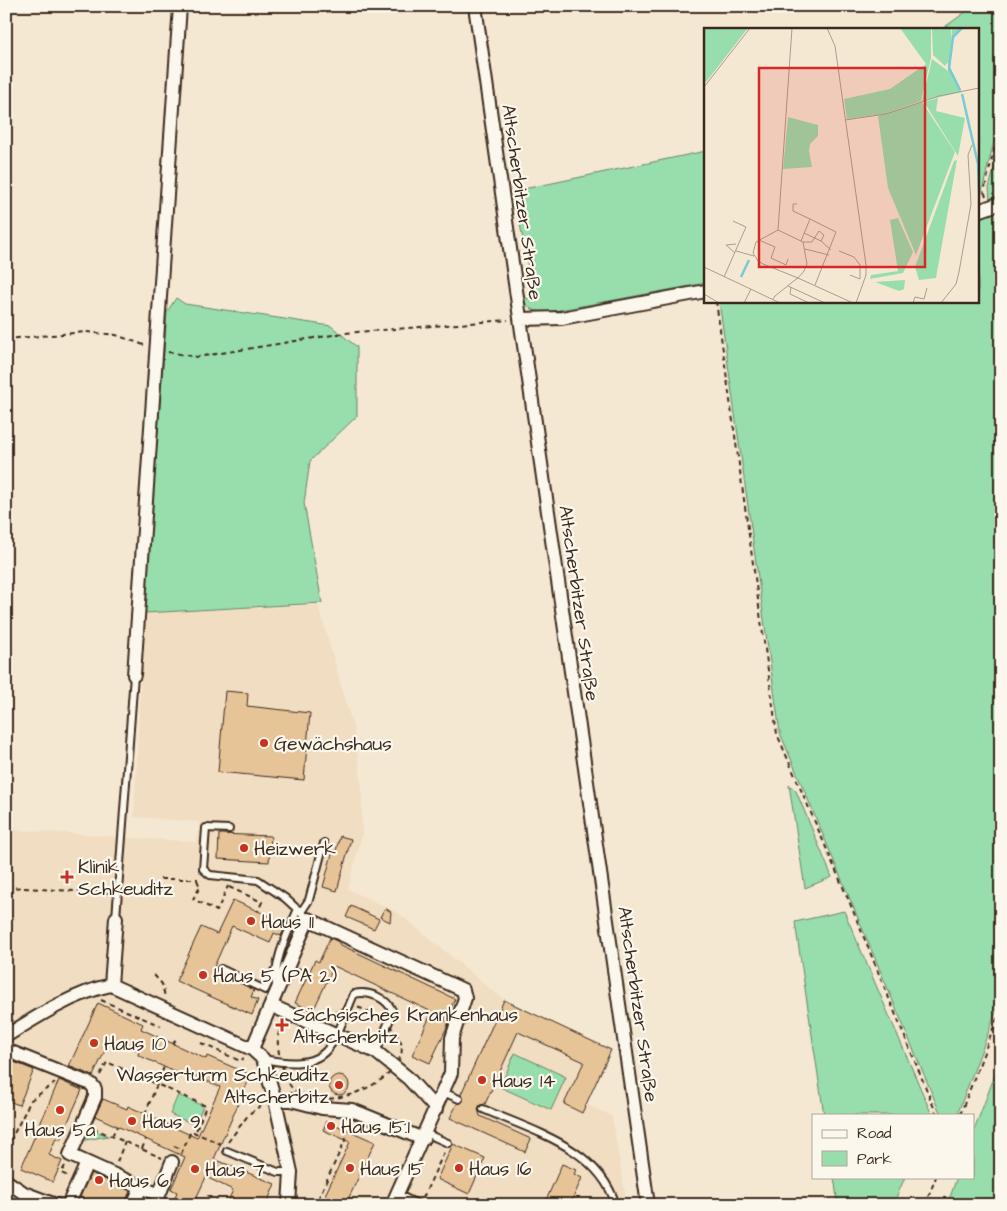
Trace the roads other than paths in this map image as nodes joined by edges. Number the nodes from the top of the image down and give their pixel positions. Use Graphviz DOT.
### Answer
graph roads {
  1 [pos="180,6"];
  2 [pos="475,6"];
  3 [pos="704,291"];
  4 [pos="521,320"];
  5 [pos="134,675"];
  6 [pos="229,829"];
  7 [pos="324,844"];
  8 [pos="302,914"];
  9 [pos="116,918"];
  10 [pos="221,970"];
  11 [pos="275,970"];
  12 [pos="111,985"];
  13 [pos="277,993"];
  14 [pos="272,1006"];
  15 [pos="6,1036"];
  16 [pos="336,1036"];
  17 [pos="6,1050"];
  18 [pos="376,1052"];
  19 [pos="257,1053"];
  20 [pos="443,1092"];
  21 [pos="459,1099"];
  22 [pos="275,1100"];
  23 [pos="436,1109"];
  24 [pos="483,1109"];
  25 [pos="424,1136"];
  26 [pos="448,1143"];
  27 [pos="227,1151"];
  28 [pos="172,1162"];
  29 [pos="87,1163"];
  30 [pos="291,1172"];
  31 [pos="6,1181"];
  32 [pos="141,1187"];
  33 [pos="394,1199"];
  34 [pos="56,1205"];
  35 [pos="68,1205"];
  36 [pos="133,1205"];
  37 [pos="289,1205"];
  38 [pos="420,1205"];
  39 [pos="616,1205"];
  40 [pos="648,1205"];
  1 -- 5 [label="street"];
  2 -- 4 [label="street, Altscherbitzer Straße"];
  3 -- 4 [label="street"];
  4 -- 40 [label="street, Altscherbitzer Straße"];
  5 -- 9 [label="lane"];
  6 -- 8 [label="lane"];
  7 -- 8 [label="lane"];
  8 -- 11 [label="lane"];
  8 -- 13 [label="street"];
  8 -- 20 [label="street"];
  9 -- 12 [label="street"];
  10 -- 11 [label="lane"];
  11 -- 13 [label="lane"];
  12 -- 15 [label="street"];
  12 -- 19 [label="street"];
  13 -- 14 [label="street"];
  14 -- 16 [label="street"];
  14 -- 19 [label="street"];
  16 -- 18 [label="street"];
  16 -- 18 [label="lane"];
  16 -- 19 [label="lane"];
  17 -- 29 [label="street"];
  18 -- 23 [label="street"];
  19 -- 22 [label="street"];
  20 -- 21 [label="lane"];
  20 -- 23 [label="street"];
  22 -- 25 [label="street"];
  22 -- 30 [label="street"];
  23 -- 25 [label="street"];
  24 -- 39 [label="lane"];
  25 -- 26 [label="lane"];
  25 -- 33 [label="street"];
  27 -- 30 [label="lane"];
  28 -- 32 [label="street"];
  29 -- 32 [label="street"];
  29 -- 35 [label="street"];
  30 -- 37 [label="street"];
  31 -- 34 [label="street"];
  32 -- 36 [label="street"];
  33 -- 38 [label="lane"];
}
